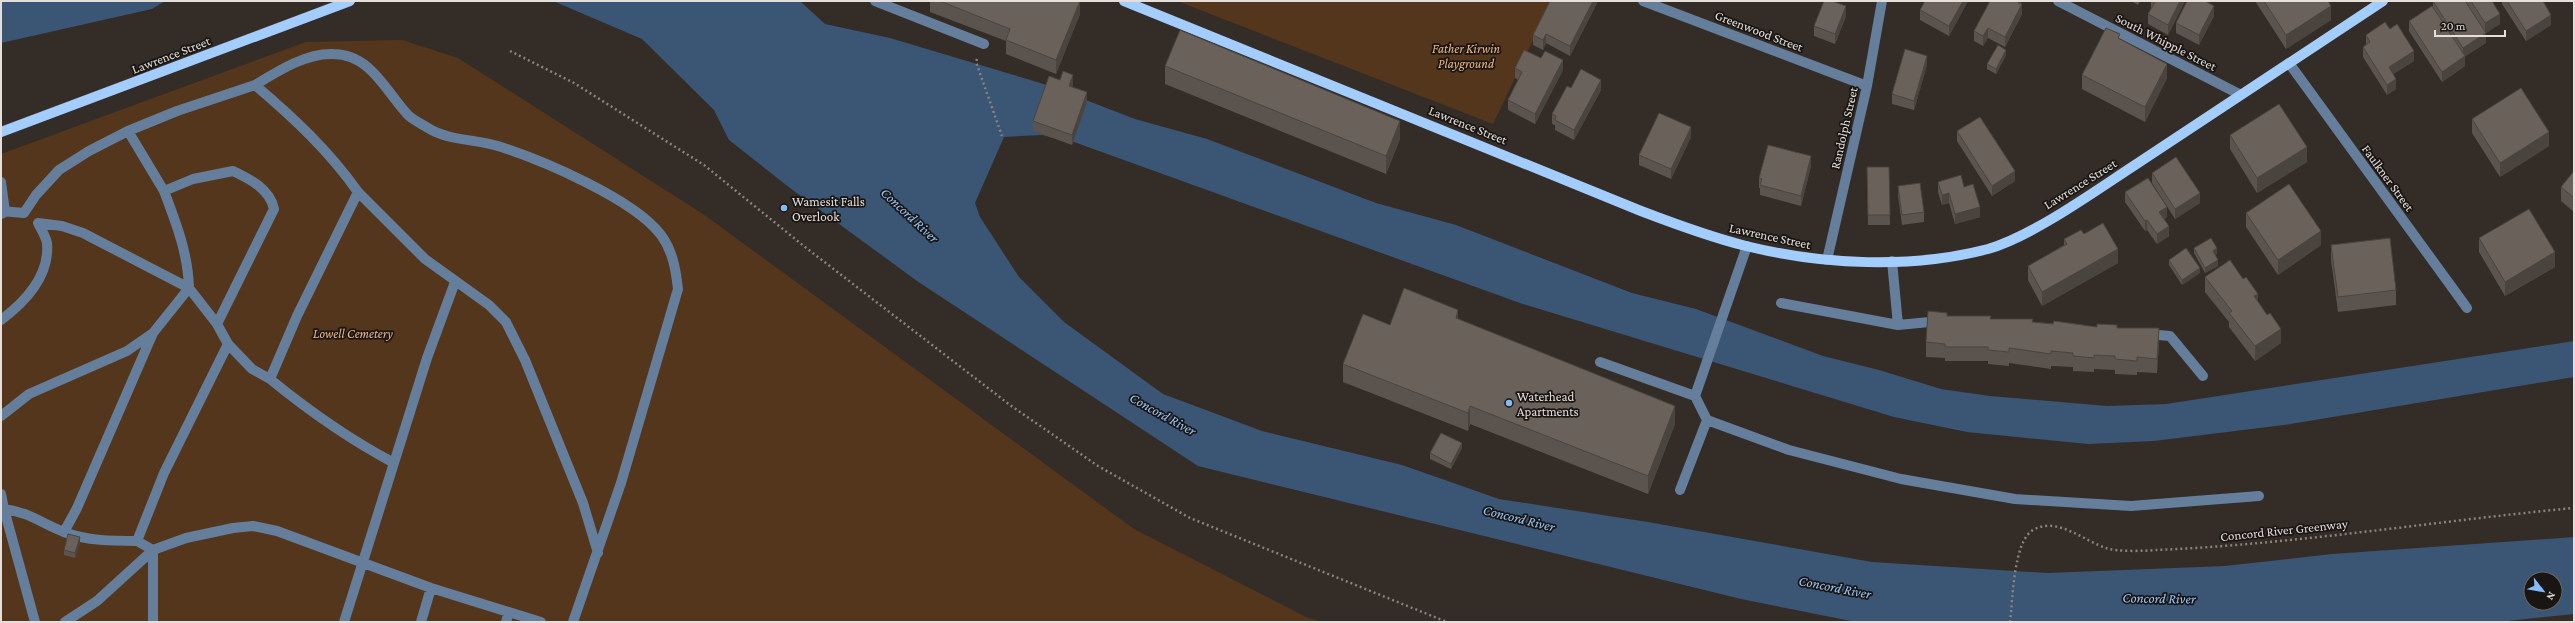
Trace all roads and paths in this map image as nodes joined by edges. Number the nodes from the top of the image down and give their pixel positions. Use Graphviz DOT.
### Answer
graph roads {
  1 [pos="350,1"];
  2 [pos="875,1"];
  3 [pos="1124,1"];
  4 [pos="1643,1"];
  5 [pos="1882,1"];
  6 [pos="2058,1"];
  7 [pos="2383,1"];
  8 [pos="984,44"];
  9 [pos="510,51"];
  10 [pos="976,62"];
  11 [pos="2289,62"];
  12 [pos="255,85"];
  13 [pos="1867,86"];
  14 [pos="2241,96"];
  15 [pos="128,131"];
  16 [pos="1,132"];
  17 [pos="1002,136"];
  18 [pos="1,182"];
  19 [pos="164,191"];
  20 [pos="358,192"];
  21 [pos="2,212"];
  22 [pos="24,213"];
  23 [pos="38,223"];
  24 [pos="1746,246"];
  25 [pos="1827,260"];
  26 [pos="1892,261"];
  27 [pos="455,282"];
  28 [pos="189,288"];
  29 [pos="1782,304"];
  30 [pos="2467,308"];
  31 [pos="1,320"];
  32 [pos="1952,321"];
  33 [pos="217,324"];
  34 [pos="1898,325"];
  35 [pos="153,333"];
  36 [pos="2139,333"];
  37 [pos="228,344"];
  38 [pos="1600,362"];
  39 [pos="2203,376"];
  40 [pos="270,379"];
  41 [pos="1695,396"];
  42 [pos="1,416"];
  43 [pos="1707,420"];
  44 [pos="394,463"];
  45 [pos="1680,490"];
  46 [pos="1,494"];
  47 [pos="2259,496"];
  48 [pos="2574,508"];
  49 [pos="3,509"];
  50 [pos="64,532"];
  51 [pos="137,541"];
  52 [pos="153,550"];
  53 [pos="598,553"];
  54 [pos="362,564"];
  55 [pos="431,588"];
  56 [pos="507,617"];
  57 [pos="34,622"];
  58 [pos="65,622"];
  59 [pos="154,622"];
  60 [pos="344,622"];
  61 [pos="421,622"];
  62 [pos="541,622"];
  63 [pos="573,622"];
  64 [pos="1447,622"];
  65 [pos="2010,622"];
  1 -- 16 [label="main road, Lawrence Street"];
  2 -- 8 [label="street"];
  3 -- 24 [label="main road, Lawrence Street"];
  4 -- 13 [label="street, Greenwood Street"];
  5 -- 13 [label="street, Randolph Street"];
  6 -- 14 [label="street, South Whipple Street"];
  7 -- 11 [label="main road, Lawrence Street"];
  9 -- 64 [label="path"];
  10 -- 17 [label="path"];
  11 -- 14 [label="main road, Lawrence Street"];
  11 -- 30 [label="street, Faulkner Street"];
  12 -- 15 [label="street"];
  12 -- 20 [label="street"];
  12 -- 53 [label="street"];
  13 -- 25 [label="street, Randolph Street"];
  14 -- 26 [label="main road, Lawrence Street"];
  15 -- 19 [label="street"];
  15 -- 22 [label="street"];
  18 -- 21 [label="street"];
  19 -- 28 [label="street"];
  19 -- 33 [label="street"];
  20 -- 27 [label="street"];
  20 -- 40 [label="street"];
  21 -- 22 [label="street"];
  22 -- 23 [label="street"];
  23 -- 28 [label="street"];
  23 -- 31 [label="street"];
  24 -- 25 [label="main road, Lawrence Street"];
  24 -- 41 [label="street"];
  25 -- 26 [label="main road, Lawrence Street"];
  26 -- 34 [label="street"];
  27 -- 44 [label="street"];
  27 -- 53 [label="street"];
  28 -- 33 [label="street"];
  28 -- 35 [label="street"];
  29 -- 34 [label="street"];
  32 -- 34 [label="street"];
  33 -- 37 [label="street"];
  35 -- 42 [label="street"];
  35 -- 50 [label="street"];
  36 -- 39 [label="street"];
  37 -- 40 [label="street"];
  37 -- 51 [label="street"];
  38 -- 41 [label="street"];
  40 -- 44 [label="street"];
  41 -- 43 [label="street"];
  43 -- 45 [label="street"];
  43 -- 47 [label="street"];
  44 -- 54 [label="street"];
  46 -- 49 [label="street"];
  48 -- 65 [label="path, Concord River Greenway"];
  49 -- 50 [label="street"];
  49 -- 57 [label="street"];
  50 -- 51 [label="street"];
  51 -- 52 [label="street"];
  52 -- 54 [label="street"];
  52 -- 58 [label="street"];
  52 -- 59 [label="street"];
  53 -- 63 [label="street"];
  54 -- 55 [label="street"];
  54 -- 60 [label="street"];
  55 -- 56 [label="street"];
  55 -- 61 [label="street"];
  56 -- 62 [label="street"];
}
